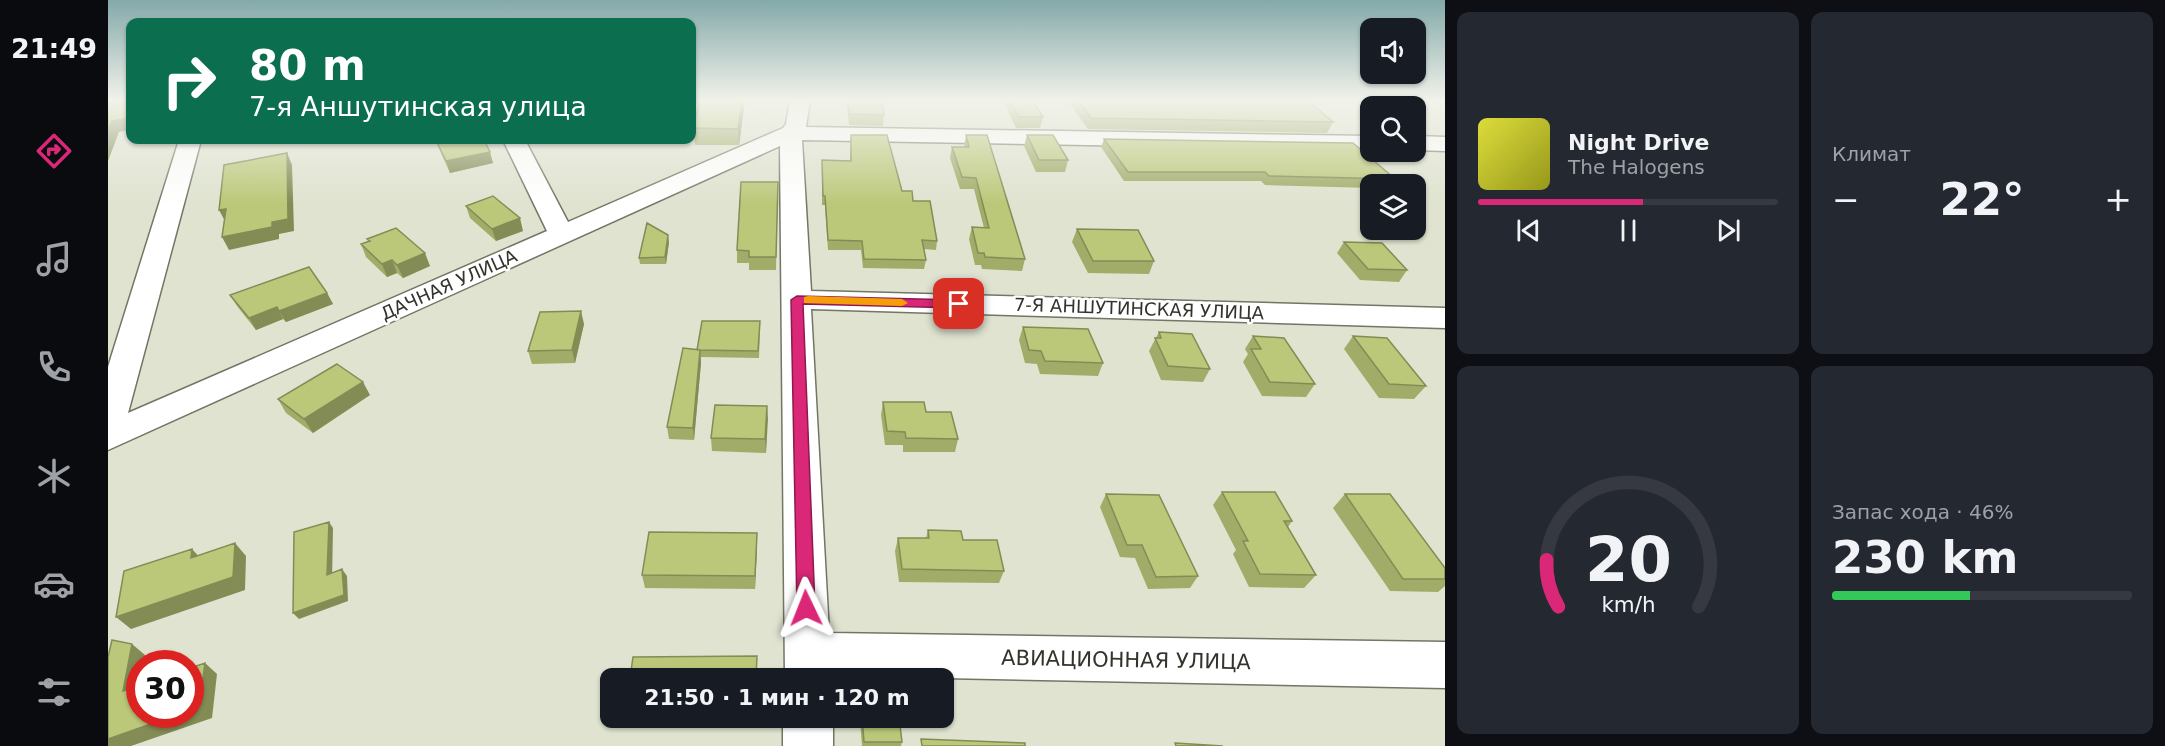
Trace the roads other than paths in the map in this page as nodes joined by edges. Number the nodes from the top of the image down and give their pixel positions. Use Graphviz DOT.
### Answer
graph roads {
  1 [pos="787,135"];
  2 [pos="791,135"];
  3 [pos="908,135"];
  4 [pos="1360,142"];
  5 [pos="1426,143"];
  6 [pos="189,144"];
  7 [pos="516,144"];
  8 [pos="1445,144"];
  9 [pos="562,236"];
  10 [pos="797,300"];
  11 [pos="1445,318"];
  12 [pos="108,423"];
  13 [pos="108,437"];
  14 [pos="1445,665"];
  15 [pos="808,667"];
  16 [pos="808,728"];
  17 [pos="808,746"];
  1 -- 9 [label="street, ДАЧНАЯ УЛИЦА"];
  2 -- 10 [label="street"];
  3 -- 4 [label="street"];
  5 -- 8 [label="street"];
  6 -- 12 [label="street"];
  7 -- 9 [label="street"];
  9 -- 13 [label="street, ДАЧНАЯ УЛИЦА"];
  10 -- 11 [label="street, 7-Я АНШУТИНСКАЯ УЛИЦА"];
  10 -- 15 [label="street"];
  14 -- 15 [label="street, АВИАЦИОННАЯ УЛИЦА"];
  16 -- 17 [label="street"];
}
